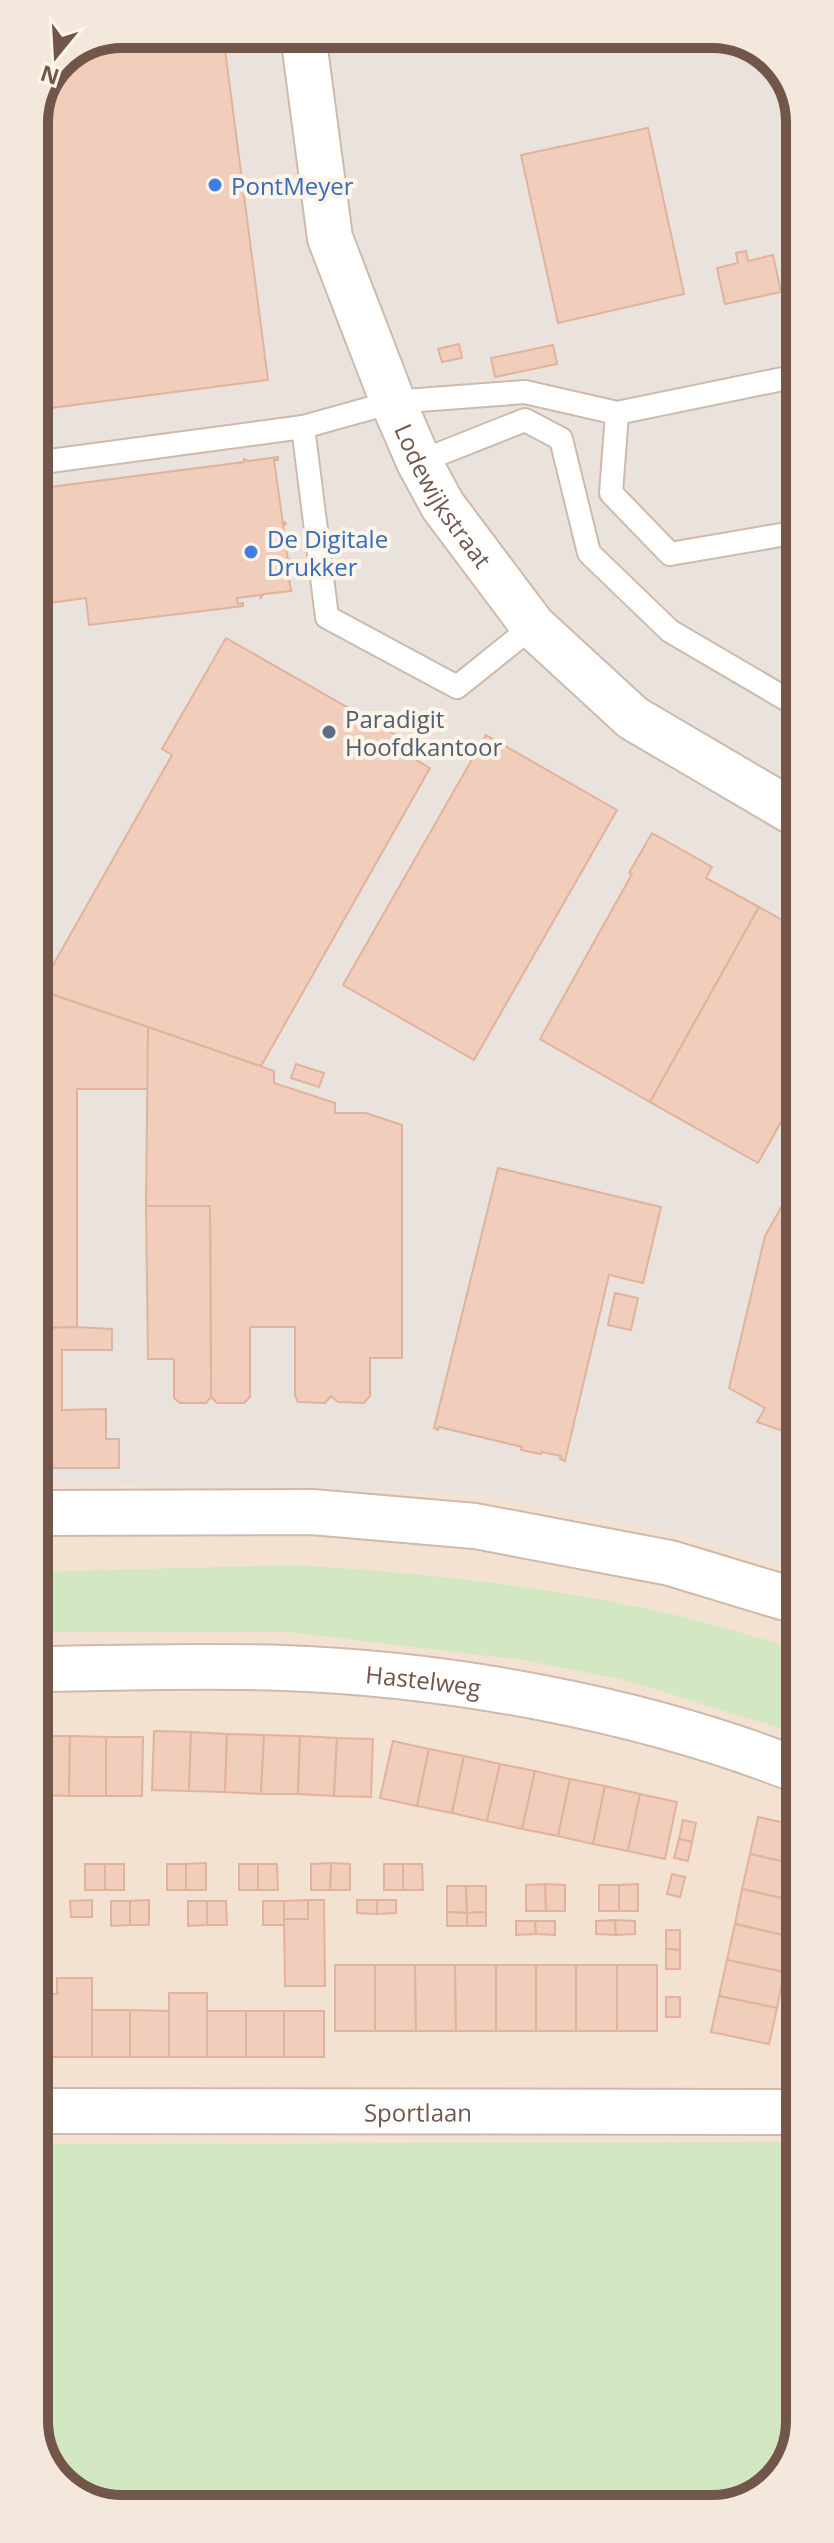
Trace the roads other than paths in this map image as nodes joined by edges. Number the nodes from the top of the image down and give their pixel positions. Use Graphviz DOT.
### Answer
graph roads {
  1 [pos="305,48"];
  2 [pos="786,378"];
  3 [pos="393,402"];
  4 [pos="617,413"];
  5 [pos="303,427"];
  6 [pos="48,461"];
  7 [pos="419,462"];
  8 [pos="786,534"];
  9 [pos="533,626"];
  10 [pos="786,699"];
  11 [pos="786,808"];
  12 [pos="48,1513"];
  13 [pos="786,1598"];
  14 [pos="48,1669"];
  15 [pos="786,1766"];
  16 [pos="48,2111"];
  17 [pos="786,2112"];
  1 -- 3 [label="street, Lodewijkstraat"];
  2 -- 4 [label="lane"];
  3 -- 4 [label="lane"];
  3 -- 5 [label="lane"];
  3 -- 7 [label="street, Lodewijkstraat"];
  4 -- 8 [label="lane"];
  5 -- 6 [label="lane"];
  5 -- 9 [label="lane"];
  7 -- 9 [label="street, Lodewijkstraat"];
  7 -- 10 [label="lane"];
  9 -- 11 [label="street, Lodewijkstraat"];
  12 -- 13 [label="street"];
  14 -- 15 [label="street, Hastelweg"];
  16 -- 17 [label="street, Sportlaan"];
}
